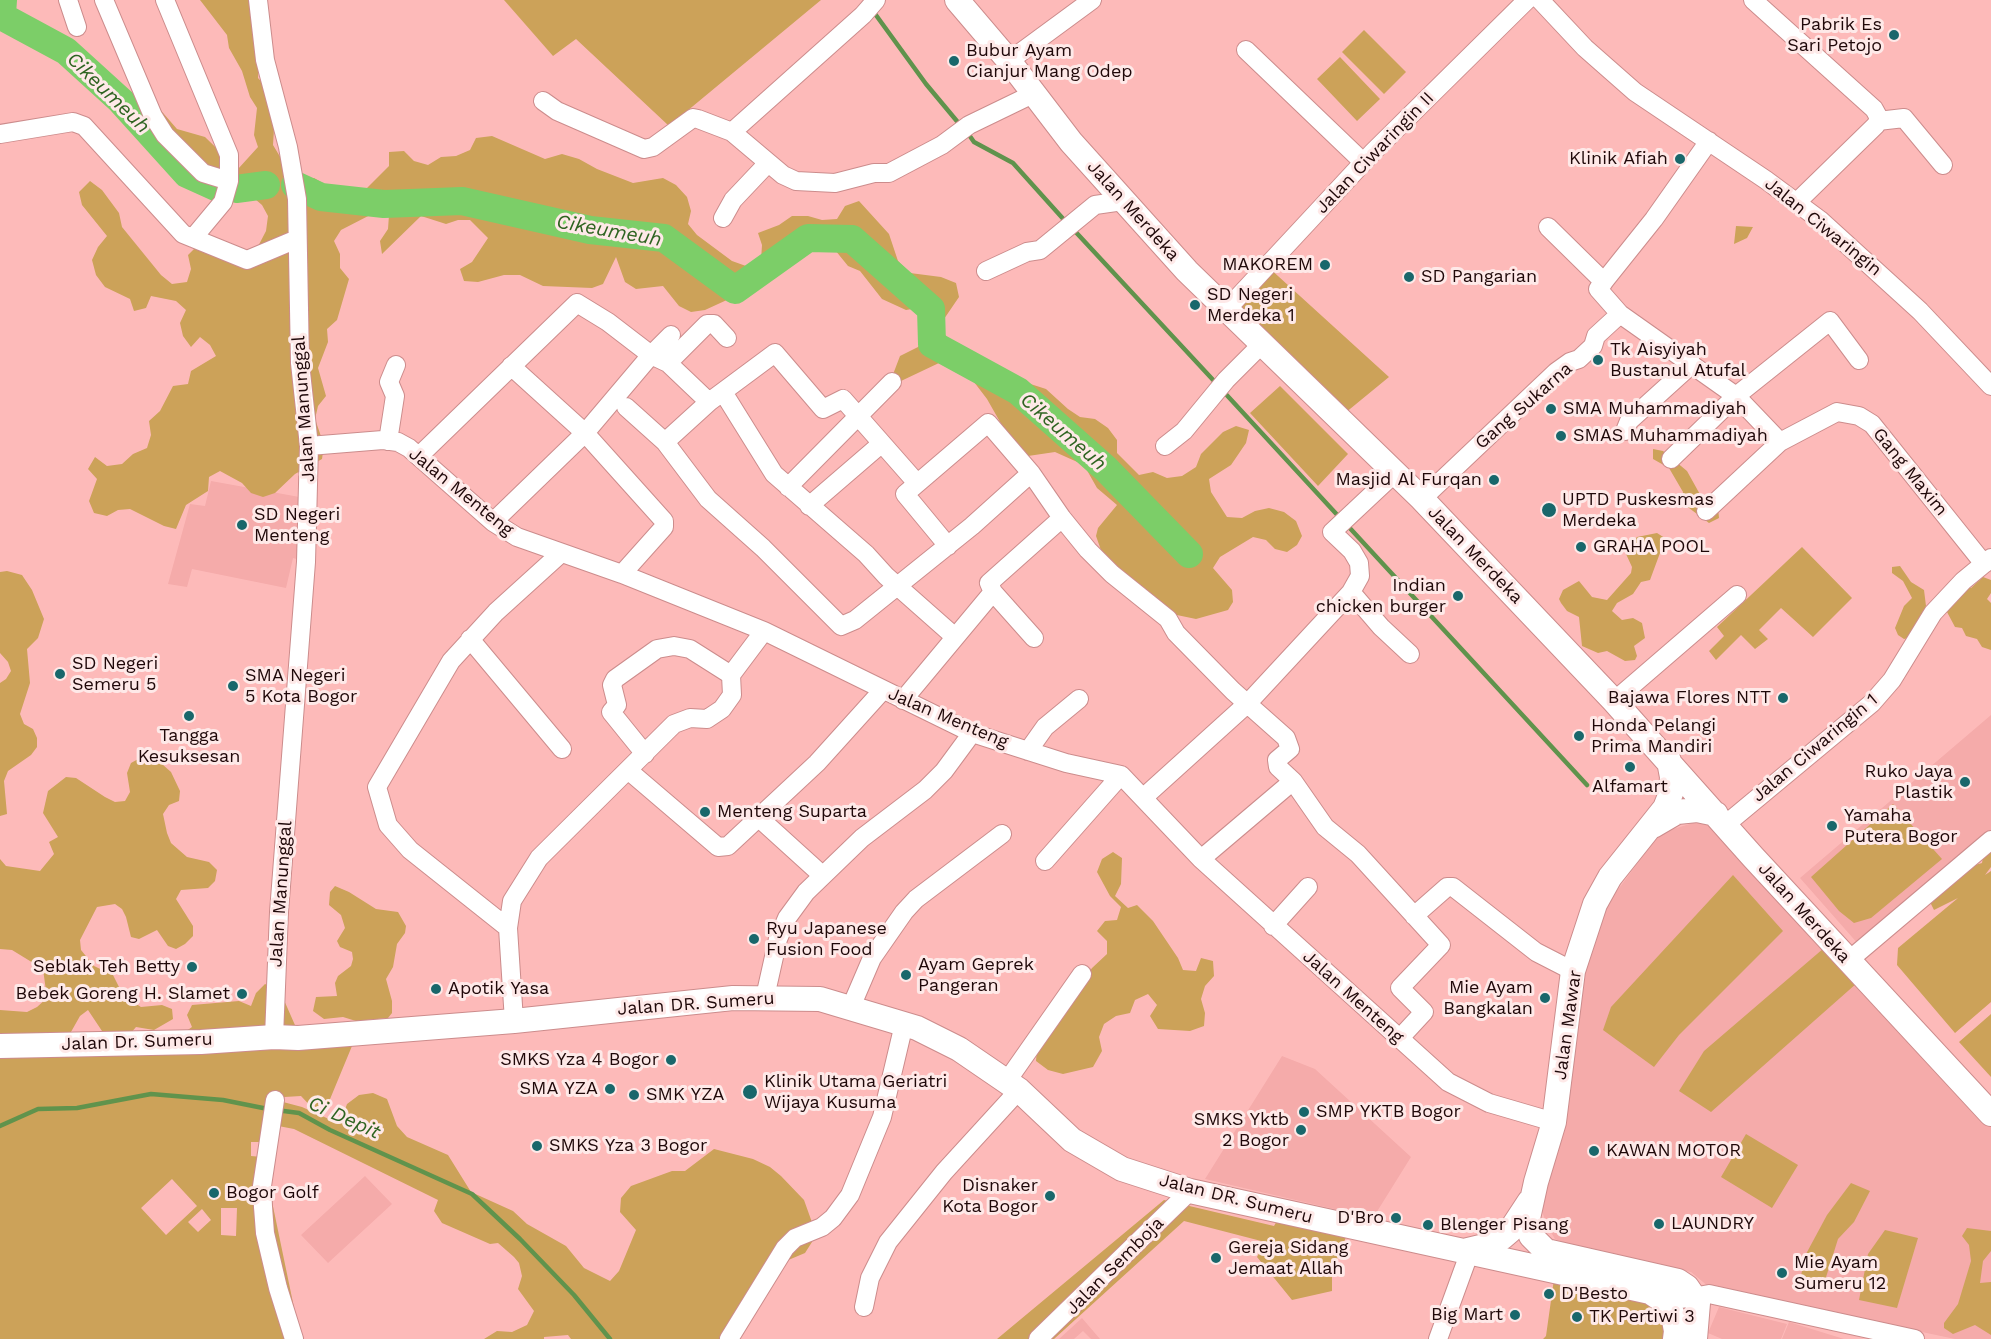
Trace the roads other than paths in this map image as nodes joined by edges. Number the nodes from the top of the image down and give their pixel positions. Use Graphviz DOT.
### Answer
graph roads {
  1 [pos="68,0"];
  2 [pos="104,0"];
  3 [pos="165,0"];
  4 [pos="258,0"];
  5 [pos="957,0"];
  6 [pos="1092,0"];
  7 [pos="1527,0"];
  8 [pos="1540,0"];
  9 [pos="1753,0"];
  10 [pos="871,5"];
  11 [pos="78,27"];
  12 [pos="1246,50"];
  13 [pos="1009,61"];
  14 [pos="1033,94"];
  15 [pos="543,101"];
  16 [pos="1878,121"];
  17 [pos="732,132"];
  18 [pos="0,135"];
  19 [pos="1709,141"];
  20 [pos="1363,162"];
  21 [pos="768,163"];
  22 [pos="1943,165"];
  23 [pos="229,181"];
  24 [pos="1123,201"];
  25 [pos="1797,202"];
  26 [pos="723,218"];
  27 [pos="1548,228"];
  28 [pos="193,238"];
  29 [pos="297,238"];
  30 [pos="986,271"];
  31 [pos="1604,282"];
  32 [pos="1227,309"];
  33 [pos="1620,314"];
  34 [pos="671,335"];
  35 [pos="727,338"];
  36 [pos="1262,344"];
  37 [pos="651,355"];
  38 [pos="1859,360"];
  39 [pos="668,363"];
  40 [pos="1692,364"];
  41 [pos="396,365"];
  42 [pos="511,366"];
  43 [pos="892,382"];
  44 [pos="1991,386"];
  45 [pos="1736,396"];
  46 [pos="716,397"];
  47 [pos="626,407"];
  48 [pos="858,418"];
  49 [pos="1625,431"];
  50 [pos="585,433"];
  51 [pos="388,441"];
  52 [pos="665,442"];
  53 [pos="1780,442"];
  54 [pos="881,444"];
  55 [pos="309,446"];
  56 [pos="1165,446"];
  57 [pos="419,456"];
  58 [pos="1671,459"];
  59 [pos="1031,473"];
  60 [pos="1395,473"];
  61 [pos="916,482"];
  62 [pos="788,486"];
  63 [pos="1422,500"];
  64 [pos="809,506"];
  65 [pos="1706,511"];
  66 [pos="1062,518"];
  67 [pos="493,522"];
  68 [pos="948,546"];
  69 [pos="560,554"];
  70 [pos="1987,561"];
  71 [pos="622,574"];
  72 [pos="897,585"];
  73 [pos="993,592"];
  74 [pos="1351,592"];
  75 [pos="1737,595"];
  76 [pos="764,631"];
  77 [pos="956,637"];
  78 [pos="1034,638"];
  79 [pos="470,639"];
  80 [pos="1410,654"];
  81 [pos="731,675"];
  82 [pos="882,690"];
  83 [pos="1079,699"];
  84 [pos="903,700"];
  85 [pos="1614,700"];
  86 [pos="1248,703"];
  87 [pos="972,733"];
  88 [pos="562,749"];
  89 [pos="1028,751"];
  90 [pos="645,754"];
  91 [pos="1669,761"];
  92 [pos="629,771"];
  93 [pos="1121,776"];
  94 [pos="1293,781"];
  95 [pos="1144,797"];
  96 [pos="758,818"];
  97 [pos="1721,819"];
  98 [pos="1645,833"];
  99 [pos="1002,834"];
  100 [pos="1991,840"];
  101 [pos="1201,859"];
  102 [pos="1045,861"];
  103 [pos="822,875"];
  104 [pos="1308,887"];
  105 [pos="1414,916"];
  106 [pos="1273,926"];
  107 [pos="508,928"];
  108 [pos="1848,961"];
  109 [pos="1573,971"];
  110 [pos="1082,974"];
  111 [pos="765,997"];
  112 [pos="851,1007"];
  113 [pos="514,1021"];
  114 [pos="904,1024"];
  115 [pos="273,1037"];
  116 [pos="1400,1038"];
  117 [pos="0,1046"];
  118 [pos="1013,1085"];
  119 [pos="275,1100"];
  120 [pos="1991,1114"];
  121 [pos="1554,1122"];
  122 [pos="1190,1191"];
  123 [pos="1533,1195"];
  124 [pos="1466,1253"];
  125 [pos="1695,1295"];
  126 [pos="1665,1302"];
  127 [pos="864,1307"];
  128 [pos="294,1339"];
  129 [pos="729,1339"];
  130 [pos="1038,1339"];
  131 [pos="1438,1339"];
  132 [pos="1675,1339"];
  133 [pos="1695,1339"];
  134 [pos="1916,1339"];
  1 -- 11 [label="street"];
  2 -- 23 [label="street"];
  3 -- 23 [label="street"];
  4 -- 29 [label="street, Jalan Manunggal"];
  5 -- 13 [label="main road, Jalan Merdeka"];
  6 -- 13 [label="street"];
  7 -- 20 [label="street, Jalan Ciwaringin II"];
  8 -- 19 [label="street, Jalan Ciwaringin"];
  9 -- 16 [label="street"];
  10 -- 17 [label="street"];
  12 -- 20 [label="street"];
  13 -- 14 [label="main road, Jalan Merdeka"];
  14 -- 21 [label="street"];
  14 -- 24 [label="main road, Jalan Merdeka"];
  15 -- 17 [label="street"];
  16 -- 22 [label="street"];
  16 -- 25 [label="street"];
  17 -- 21 [label="street"];
  18 -- 28 [label="street"];
  19 -- 25 [label="street, Jalan Ciwaringin"];
  19 -- 31 [label="street"];
  20 -- 32 [label="street, Jalan Ciwaringin II"];
  21 -- 26 [label="street"];
  23 -- 28 [label="street"];
  24 -- 30 [label="street"];
  24 -- 32 [label="main road, Jalan Merdeka"];
  25 -- 44 [label="street, Jalan Ciwaringin"];
  27 -- 31 [label="street"];
  28 -- 29 [label="street"];
  29 -- 55 [label="street, Jalan Manunggal"];
  31 -- 33 [label="street"];
  32 -- 36 [label="main road, Jalan Merdeka"];
  33 -- 40 [label="street"];
  33 -- 63 [label="street, Gang Sukarna"];
  34 -- 37 [label="street"];
  35 -- 39 [label="street"];
  36 -- 56 [label="street"];
  36 -- 60 [label="main road, Jalan Merdeka"];
  37 -- 39 [label="street"];
  37 -- 42 [label="street"];
  37 -- 50 [label="street"];
  38 -- 45 [label="street"];
  39 -- 46 [label="street"];
  40 -- 45 [label="street"];
  40 -- 49 [label="street"];
  41 -- 51 [label="street"];
  42 -- 50 [label="street"];
  42 -- 57 [label="street"];
  43 -- 48 [label="street"];
  45 -- 53 [label="street"];
  45 -- 58 [label="street"];
  46 -- 48 [label="street"];
  46 -- 52 [label="street"];
  46 -- 62 [label="street"];
  47 -- 52 [label="street"];
  48 -- 54 [label="street"];
  48 -- 62 [label="street"];
  50 -- 67 [label="street"];
  50 -- 71 [label="street"];
  51 -- 55 [label="street, Jalan Menteng"];
  51 -- 57 [label="street, Jalan Menteng"];
  52 -- 72 [label="street"];
  53 -- 65 [label="street, Gang Maxim"];
  53 -- 70 [label="street, Gang Maxim"];
  54 -- 61 [label="street"];
  54 -- 64 [label="street"];
  55 -- 115 [label="street, Jalan Manunggal"];
  57 -- 67 [label="street, Jalan Menteng"];
  59 -- 61 [label="street"];
  59 -- 66 [label="street"];
  59 -- 68 [label="street"];
  60 -- 63 [label="main road, Jalan Merdeka"];
  60 -- 74 [label="street"];
  61 -- 68 [label="street"];
  62 -- 64 [label="street"];
  63 -- 85 [label="main road, Jalan Merdeka"];
  64 -- 72 [label="street"];
  66 -- 73 [label="street"];
  66 -- 86 [label="street"];
  67 -- 69 [label="street, Jalan Menteng"];
  68 -- 72 [label="street"];
  69 -- 71 [label="street, Jalan Menteng"];
  69 -- 79 [label="street"];
  70 -- 97 [label="street, Jalan Ciwaringin 1"];
  71 -- 76 [label="street, Jalan Menteng"];
  72 -- 77 [label="street"];
  73 -- 77 [label="street"];
  73 -- 78 [label="street"];
  74 -- 80 [label="street"];
  74 -- 86 [label="street"];
  75 -- 85 [label="street"];
  76 -- 81 [label="street"];
  76 -- 82 [label="street, Jalan Menteng"];
  77 -- 84 [label="street"];
  79 -- 88 [label="street"];
  79 -- 107 [label="street"];
  81 -- 90 [label="street"];
  81 -- 90 [label="street"];
  82 -- 84 [label="street, Jalan Menteng"];
  82 -- 96 [label="street"];
  83 -- 89 [label="street"];
  84 -- 87 [label="street, Jalan Menteng"];
  85 -- 91 [label="main road, Jalan Merdeka"];
  86 -- 94 [label="street"];
  86 -- 95 [label="street"];
  87 -- 89 [label="street, Jalan Menteng"];
  87 -- 103 [label="street"];
  89 -- 93 [label="street, Jalan Menteng"];
  90 -- 92 [label="street"];
  91 -- 97 [label="main road, Jalan Merdeka"];
  91 -- 98 [label="main road, Jalan Mawar"];
  92 -- 96 [label="street"];
  92 -- 107 [label="street"];
  93 -- 95 [label="street, Jalan Menteng"];
  93 -- 102 [label="street"];
  94 -- 101 [label="street"];
  94 -- 105 [label="street"];
  95 -- 101 [label="street, Jalan Menteng"];
  96 -- 103 [label="street"];
  97 -- 98 [label="main road"];
  97 -- 108 [label="main road, Jalan Merdeka"];
  98 -- 109 [label="main road, Jalan Mawar"];
  99 -- 112 [label="street"];
  100 -- 108 [label="street"];
  101 -- 106 [label="street, Jalan Menteng"];
  103 -- 111 [label="street"];
  104 -- 106 [label="street"];
  105 -- 109 [label="street"];
  105 -- 116 [label="street"];
  106 -- 116 [label="street, Jalan Menteng"];
  107 -- 113 [label="street"];
  108 -- 120 [label="main road, Jalan Merdeka"];
  109 -- 121 [label="main road, Jalan Mawar"];
  110 -- 118 [label="street"];
  111 -- 112 [label="main road, Jalan DR. Sumeru"];
  111 -- 113 [label="main road, Jalan DR. Sumeru"];
  112 -- 114 [label="main road, Jalan DR. Sumeru"];
  113 -- 115 [label="main road, Jalan DR. Sumeru"];
  114 -- 118 [label="main road, Jalan DR. Sumeru"];
  114 -- 129 [label="street"];
  115 -- 117 [label="main road, Jalan Dr. Sumeru"];
  116 -- 121 [label="street, Jalan Menteng"];
  118 -- 122 [label="main road, Jalan DR. Sumeru"];
  118 -- 127 [label="street"];
  119 -- 128 [label="street"];
  121 -- 123 [label="main road, Jalan Mawar"];
  122 -- 124 [label="main road, Jalan DR. Sumeru"];
  122 -- 130 [label="street, Jalan Semboja"];
  123 -- 124 [label="main road"];
  123 -- 125 [label="main road"];
  124 -- 126 [label="main road, Jalan DR. Sumeru"];
  124 -- 131 [label="street"];
  125 -- 126 [label="street"];
  125 -- 133 [label="main road"];
  125 -- 134 [label="street"];
  126 -- 132 [label="main road"];
}
